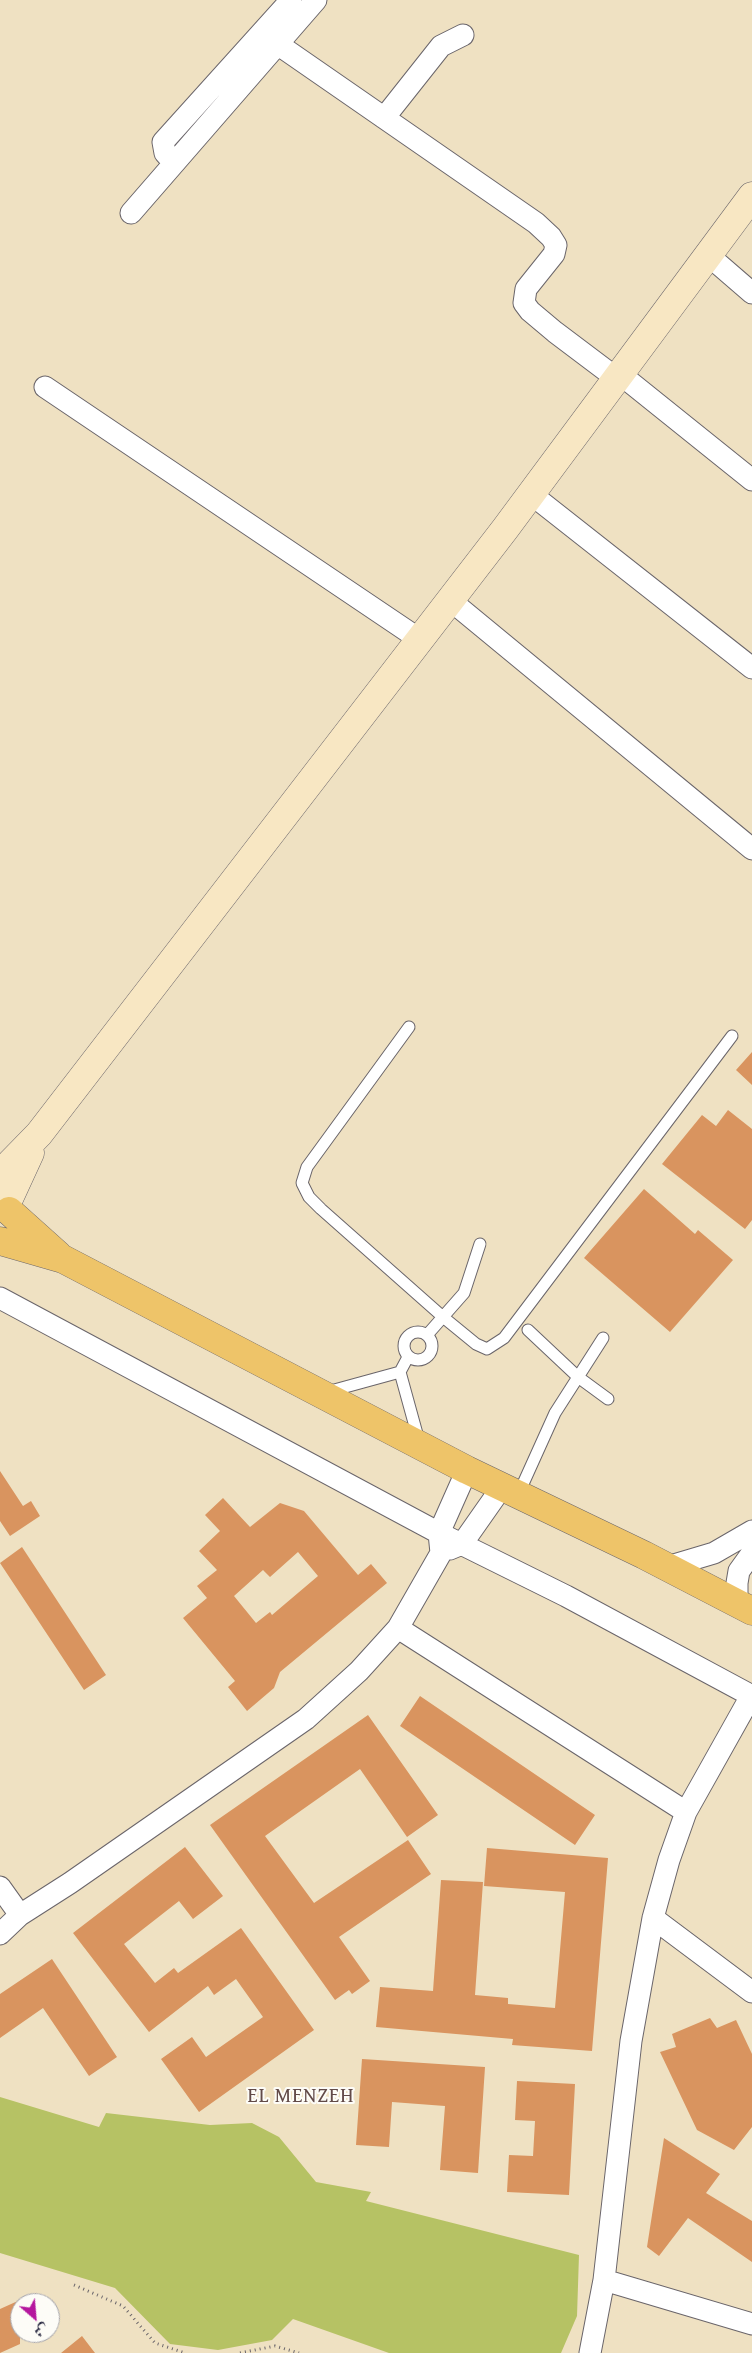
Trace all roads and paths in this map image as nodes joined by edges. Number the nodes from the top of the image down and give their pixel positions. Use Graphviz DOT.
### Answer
graph roads {
  1 [pos="290,0"];
  2 [pos="316,0"];
  3 [pos="463,35"];
  4 [pos="276,43"];
  5 [pos="384,118"];
  6 [pos="174,163"];
  7 [pos="752,196"];
  8 [pos="131,213"];
  9 [pos="708,255"];
  10 [pos="752,293"];
  11 [pos="618,376"];
  12 [pos="45,387"];
  13 [pos="752,480"];
  14 [pos="531,494"];
  15 [pos="450,600"];
  16 [pos="420,639"];
  17 [pos="752,668"];
  18 [pos="752,849"];
  19 [pos="409,1027"];
  20 [pos="732,1036"];
  21 [pos="39,1134"];
  22 [pos="0,1174"];
  23 [pos="4,1210"];
  24 [pos="0,1241"];
  25 [pos="480,1244"];
  26 [pos="63,1259"];
  27 [pos="0,1298"];
  28 [pos="442,1317"];
  29 [pos="528,1330"];
  30 [pos="427,1335"];
  31 [pos="603,1338"];
  32 [pos="408,1357"];
  33 [pos="400,1372"];
  34 [pos="578,1377"];
  35 [pos="321,1394"];
  36 [pos="608,1400"];
  37 [pos="420,1446"];
  38 [pos="467,1470"];
  39 [pos="510,1491"];
  40 [pos="752,1531"];
  41 [pos="440,1543"];
  42 [pos="462,1544"];
  43 [pos="752,1553"];
  44 [pos="668,1567"];
  45 [pos="748,1608"];
  46 [pos="398,1628"];
  47 [pos="752,1696"];
  48 [pos="686,1812"];
  49 [pos="0,1887"];
  50 [pos="20,1915"];
  51 [pos="653,1918"];
  52 [pos="0,1934"];
  53 [pos="752,1992"];
  54 [pos="604,2280"];
  55 [pos="74,2285"];
  56 [pos="752,2324"];
  57 [pos="185,2353"];
  58 [pos="240,2353"];
  59 [pos="300,2353"];
  60 [pos="590,2353"];
  1 -- 6 [label="street"];
  2 -- 4 [label="street"];
  3 -- 5 [label="street"];
  4 -- 5 [label="street"];
  4 -- 6 [label="street"];
  5 -- 11 [label="street"];
  6 -- 8 [label="street"];
  7 -- 9 [label="street"];
  9 -- 10 [label="street"];
  9 -- 11 [label="street"];
  11 -- 13 [label="street"];
  11 -- 14 [label="street"];
  12 -- 16 [label="street"];
  14 -- 15 [label="street"];
  14 -- 17 [label="street"];
  15 -- 16 [label="street"];
  15 -- 18 [label="street"];
  16 -- 21 [label="street"];
  19 -- 28 [label="lane"];
  20 -- 28 [label="lane"];
  21 -- 22 [label="street"];
  21 -- 23 [label="street"];
  23 -- 26 [label="main road"];
  24 -- 26 [label="main road"];
  25 -- 28 [label="lane"];
  26 -- 35 [label="main road"];
  27 -- 41 [label="street"];
  28 -- 30 [label="lane"];
  29 -- 34 [label="lane"];
  30 -- 32 [label="lane"];
  30 -- 32 [label="lane"];
  31 -- 34 [label="lane"];
  32 -- 33 [label="lane"];
  33 -- 35 [label="lane"];
  33 -- 37 [label="lane"];
  34 -- 36 [label="lane"];
  34 -- 39 [label="lane"];
  35 -- 37 [label="main road"];
  37 -- 38 [label="main road"];
  38 -- 39 [label="main road"];
  38 -- 41 [label="street"];
  39 -- 42 [label="street"];
  39 -- 44 [label="main road"];
  40 -- 44 [label="street"];
  41 -- 42 [label="street"];
  41 -- 46 [label="street"];
  42 -- 47 [label="street"];
  43 -- 45 [label="street"];
  44 -- 45 [label="main road"];
  46 -- 48 [label="street"];
  46 -- 50 [label="street"];
  47 -- 48 [label="street"];
  48 -- 51 [label="street"];
  49 -- 50 [label="street"];
  50 -- 52 [label="street"];
  51 -- 53 [label="street"];
  51 -- 54 [label="street"];
  54 -- 56 [label="street"];
  54 -- 60 [label="street"];
  55 -- 57 [label="path"];
  58 -- 59 [label="path"];
}
